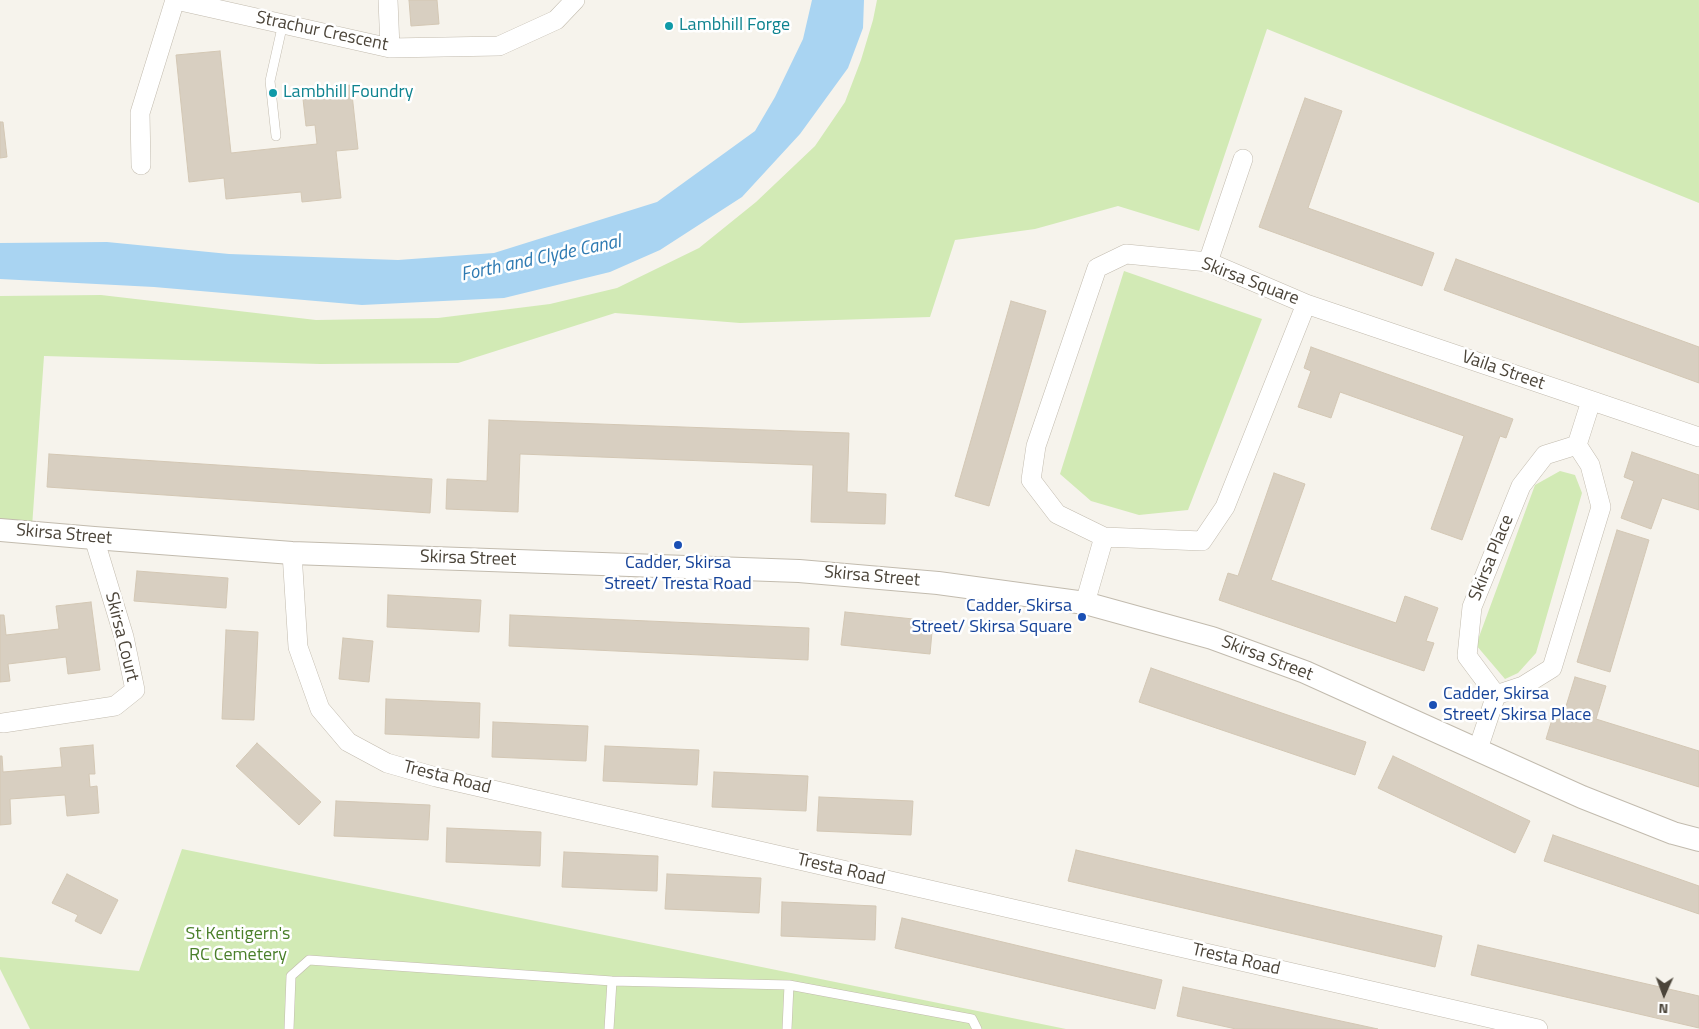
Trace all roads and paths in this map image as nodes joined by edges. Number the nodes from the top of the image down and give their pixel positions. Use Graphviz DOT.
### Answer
graph roads {
  1 [pos="175,0"];
  2 [pos="388,0"];
  3 [pos="575,0"];
  4 [pos="283,23"];
  5 [pos="390,48"];
  6 [pos="276,136"];
  7 [pos="1243,159"];
  8 [pos="141,165"];
  9 [pos="1208,262"];
  10 [pos="1306,304"];
  11 [pos="1591,402"];
  12 [pos="1699,438"];
  13 [pos="1577,445"];
  14 [pos="0,530"];
  15 [pos="1104,537"];
  16 [pos="94,538"];
  17 [pos="292,553"];
  18 [pos="1085,603"];
  19 [pos="1496,695"];
  20 [pos="3,723"];
  21 [pos="1478,749"];
  22 [pos="1699,840"];
  23 [pos="612,981"];
  24 [pos="789,985"];
  25 [pos="289,1029"];
  26 [pos="609,1029"];
  27 [pos="787,1029"];
  28 [pos="977,1029"];
  29 [pos="1538,1029"];
  1 -- 4 [label="street, Strachur Crescent"];
  1 -- 8 [label="street"];
  2 -- 5 [label="street"];
  3 -- 5 [label="street, Strachur Crescent"];
  4 -- 5 [label="street, Strachur Crescent"];
  4 -- 6 [label="lane"];
  7 -- 9 [label="street"];
  9 -- 10 [label="street, Skirsa Square"];
  9 -- 15 [label="street, Skirsa Square"];
  10 -- 11 [label="street, Vaila Street"];
  10 -- 15 [label="street, Skirsa Square"];
  11 -- 12 [label="street, Vaila Street"];
  11 -- 13 [label="street"];
  13 -- 19 [label="street"];
  13 -- 19 [label="street, Skirsa Place"];
  14 -- 16 [label="street, Skirsa Street"];
  15 -- 18 [label="street"];
  16 -- 17 [label="street, Skirsa Street"];
  16 -- 20 [label="street, Skirsa Court"];
  17 -- 18 [label="street, Skirsa Street"];
  17 -- 29 [label="street, Tresta Road"];
  18 -- 21 [label="street, Skirsa Street"];
  19 -- 21 [label="street"];
  21 -- 22 [label="street, Skirsa Street"];
  23 -- 24 [label="lane"];
  23 -- 25 [label="lane"];
  23 -- 26 [label="lane"];
  24 -- 27 [label="lane"];
  24 -- 28 [label="lane"];
}
